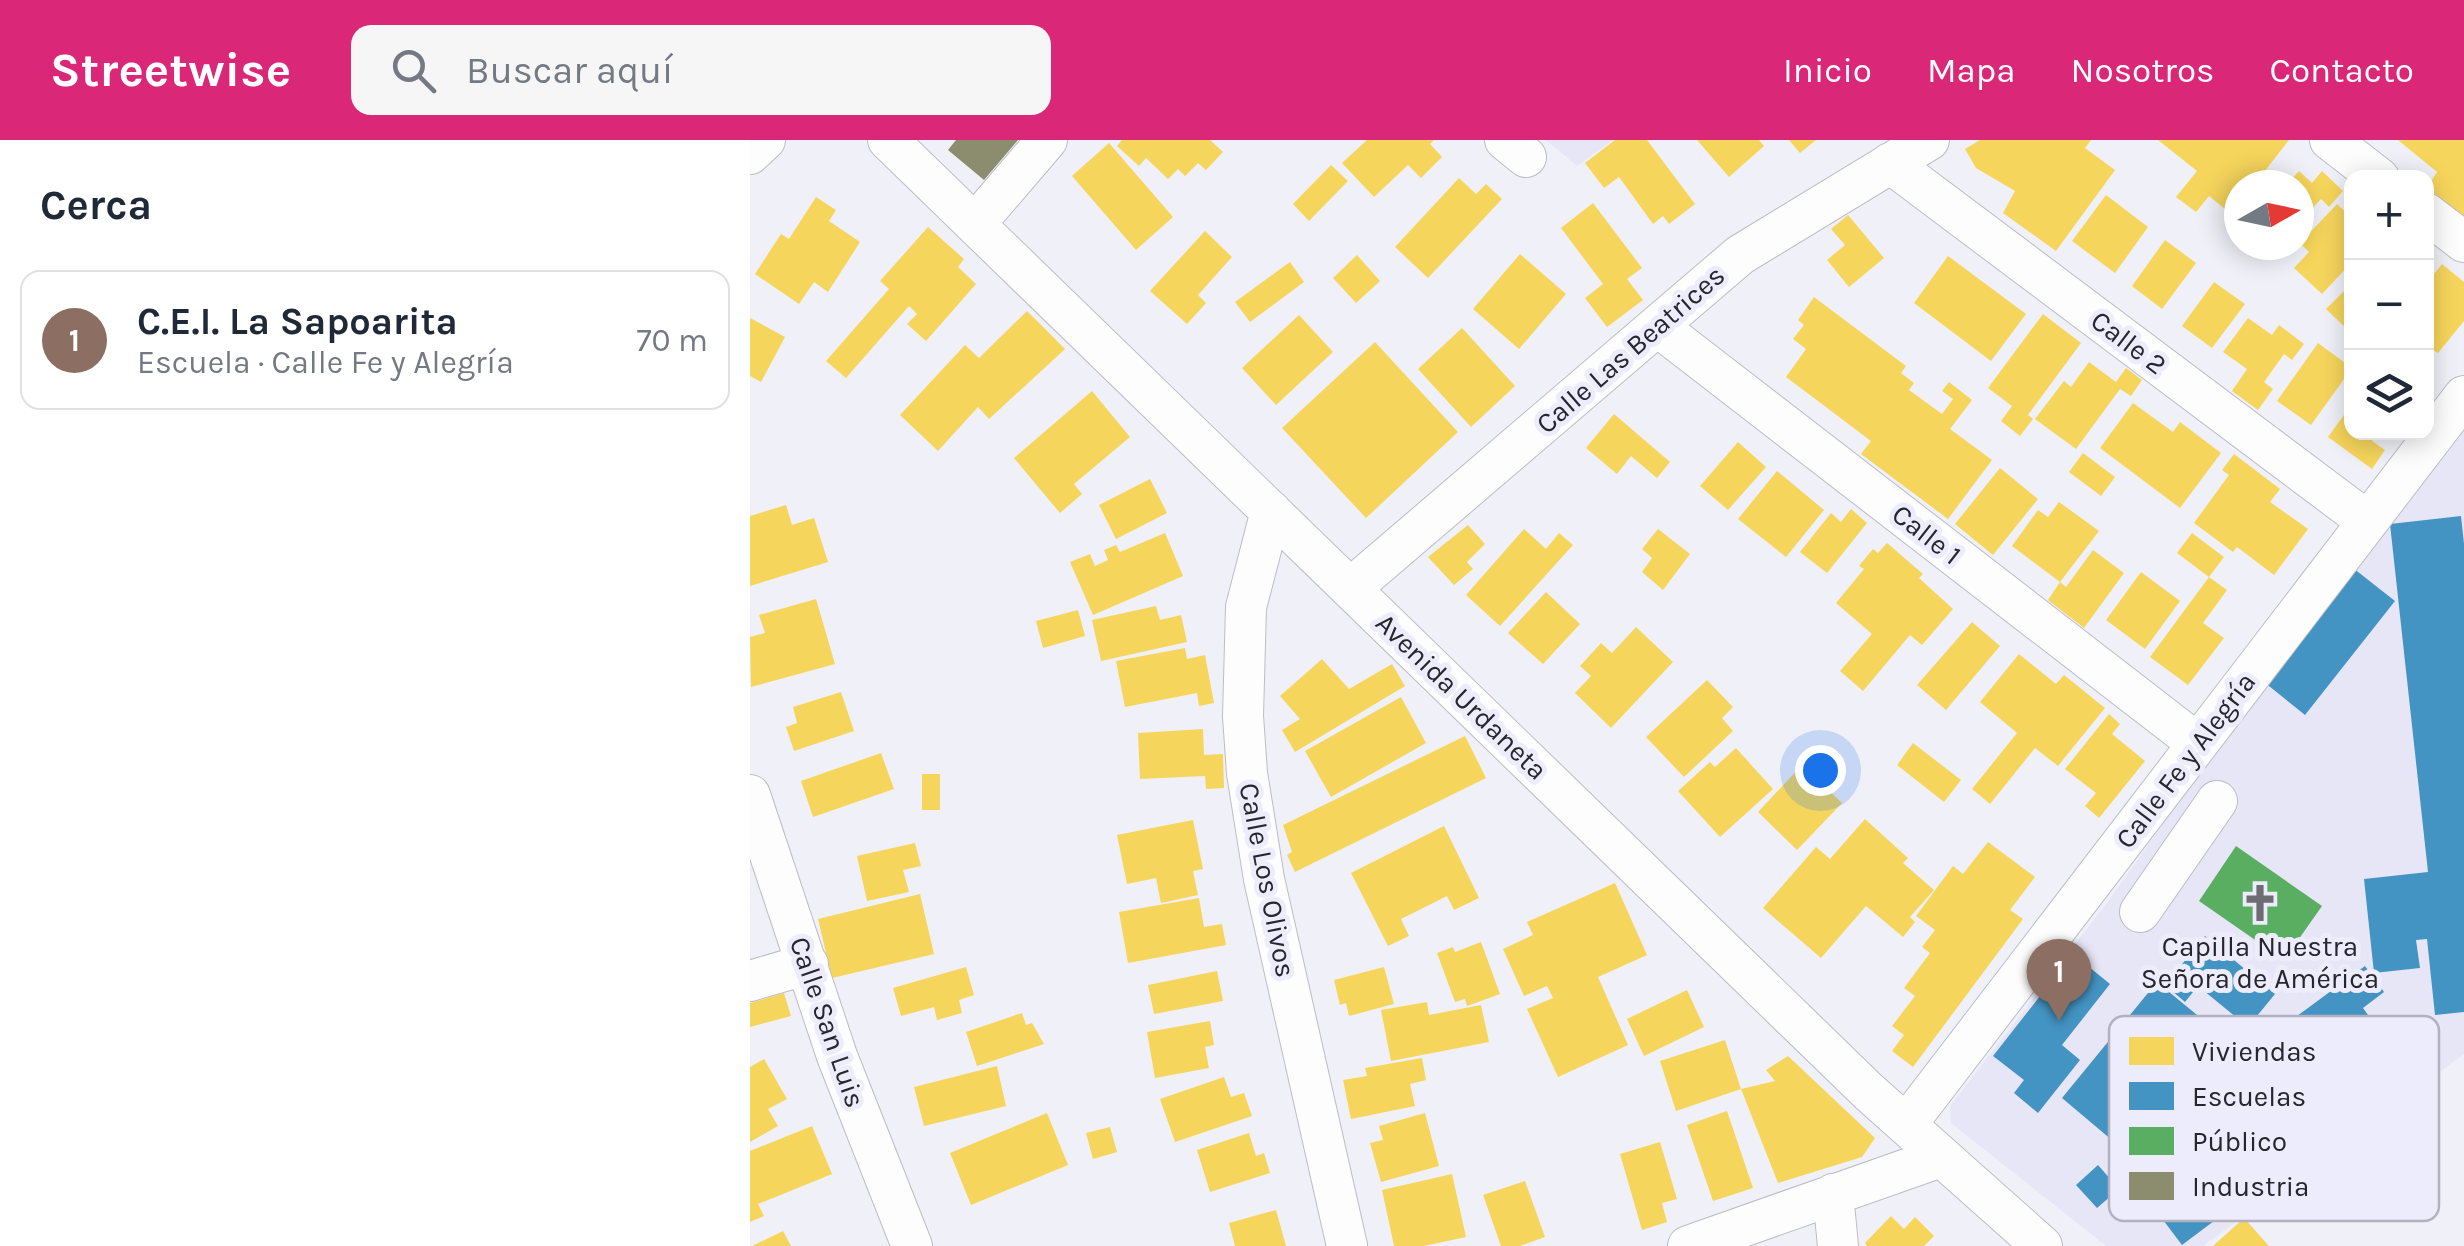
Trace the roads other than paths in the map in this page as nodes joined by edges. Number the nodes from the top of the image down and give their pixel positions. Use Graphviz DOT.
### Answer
graph roads {
  1 [pos="765,140"];
  2 [pos="888,140"];
  3 [pos="1047,140"];
  4 [pos="1929,140"];
  5 [pos="2330,140"];
  6 [pos="750,154"];
  7 [pos="1890,163"];
  8 [pos="2369,170"];
  9 [pos="2434,219"];
  10 [pos="975,224"];
  11 [pos="2464,242"];
  12 [pos="1656,326"];
  13 [pos="2464,396"];
  14 [pos="1271,510"];
  15 [pos="2367,521"];
  16 [pos="1351,588"];
  17 [pos="2197,743"];
  18 [pos="750,796"];
  19 [pos="2217,801"];
  20 [pos="2124,840"];
  21 [pos="2168,872"];
  22 [pos="2140,912"];
  23 [pos="808,964"];
  24 [pos="750,980"];
  25 [pos="1906,1126"];
  26 [pos="1941,1157"];
  27 [pos="1833,1194"];
  28 [pos="912,1246"];
  29 [pos="1347,1246"];
  30 [pos="1688,1246"];
  31 [pos="1838,1246"];
  32 [pos="2042,1246"];
  1 -- 6 [label="street"];
  2 -- 10 [label="street, Avenida Urdaneta"];
  3 -- 10 [label="street"];
  4 -- 7 [label="street, Calle Las Beatrices"];
  5 -- 8 [label="street"];
  7 -- 12 [label="street, Calle Las Beatrices"];
  7 -- 15 [label="street, Calle 2"];
  9 -- 11 [label="street"];
  10 -- 14 [label="street, Avenida Urdaneta"];
  12 -- 16 [label="street, Calle Las Beatrices"];
  12 -- 17 [label="street, Calle 1"];
  13 -- 15 [label="street, Calle Fe y Alegría"];
  14 -- 16 [label="street, Avenida Urdaneta"];
  14 -- 29 [label="street, Calle Los Olivos"];
  15 -- 17 [label="street, Calle Fe y Alegría"];
  16 -- 25 [label="street, Avenida Urdaneta"];
  17 -- 20 [label="street, Calle Fe y Alegría"];
  18 -- 23 [label="street, Calle San Luis"];
  19 -- 21 [label="street"];
  20 -- 21 [label="street"];
  20 -- 25 [label="street, Calle Fe y Alegría"];
  21 -- 22 [label="street"];
  23 -- 24 [label="street"];
  23 -- 28 [label="street, Calle San Luis"];
  25 -- 26 [label="street, Avenida Urdaneta"];
  26 -- 27 [label="street"];
  26 -- 32 [label="street, Avenida Urdaneta"];
  27 -- 30 [label="street"];
  27 -- 31 [label="street"];
}
